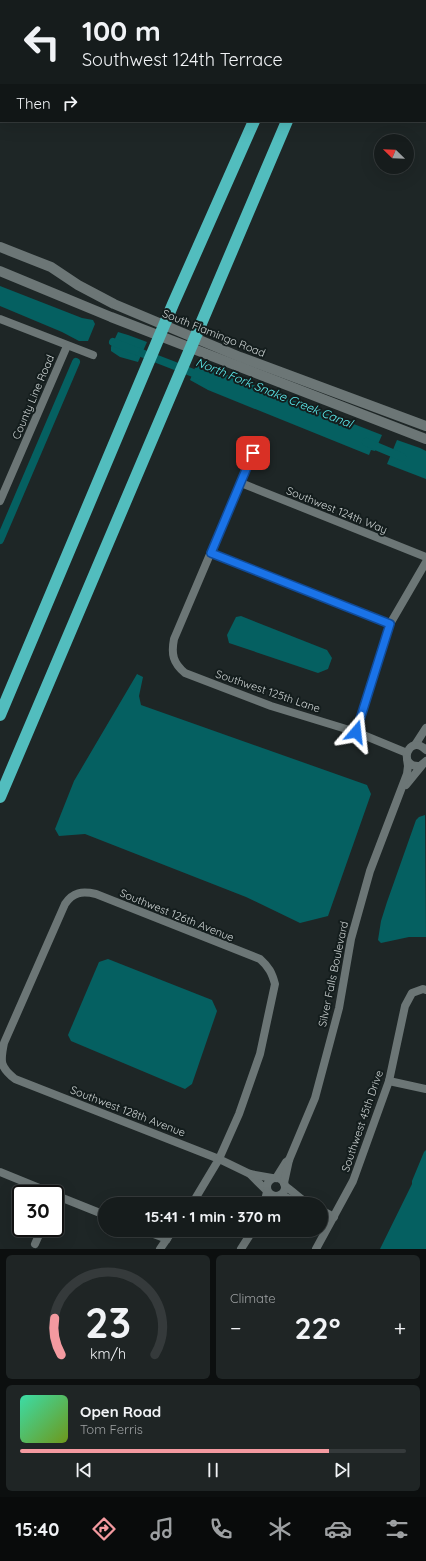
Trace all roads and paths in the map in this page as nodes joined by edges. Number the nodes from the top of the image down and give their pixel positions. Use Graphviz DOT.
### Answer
graph roads {
  1 [pos="254,122"];
  2 [pos="287,122"];
  3 [pos="0,247"];
  4 [pos="0,271"];
  5 [pos="0,319"];
  6 [pos="67,346"];
  7 [pos="93,355"];
  8 [pos="426,426"];
  9 [pos="426,440"];
  10 [pos="253,453"];
  11 [pos="241,483"];
  12 [pos="0,501"];
  13 [pos="211,553"];
  14 [pos="426,557"];
  15 [pos="426,562"];
  16 [pos="390,624"];
  17 [pos="0,715"];
  18 [pos="426,728"];
  19 [pos="356,732"];
  20 [pos="415,745"];
  21 [pos="426,749"];
  22 [pos="407,756"];
  23 [pos="425,763"];
  24 [pos="400,793"];
  25 [pos="0,797"];
  26 [pos="426,990"];
  27 [pos="1,1066"];
  28 [pos="389,1081"];
  29 [pos="426,1089"];
  30 [pos="219,1159"];
  31 [pos="289,1160"];
  32 [pos="0,1172"];
  33 [pos="250,1174"];
  34 [pos="274,1178"];
  35 [pos="285,1184"];
  36 [pos="31,1185"];
  37 [pos="267,1191"];
  38 [pos="279,1196"];
  39 [pos="196,1197"];
  40 [pos="266,1197"];
  41 [pos="282,1197"];
  42 [pos="298,1197"];
  43 [pos="64,1199"];
  44 [pos="98,1212"];
  45 [pos="328,1214"];
  46 [pos="334,1217"];
  47 [pos="38,1237"];
  48 [pos="162,1237"];
  49 [pos="249,1237"];
  50 [pos="167,1239"];
  51 [pos="35,1244"];
  52 [pos="160,1249"];
  53 [pos="241,1249"];
  54 [pos="316,1249"];
  1 -- 17 [label="highway"];
  2 -- 25 [label="highway"];
  3 -- 8 [label="main road, South Flamingo Road"];
  4 -- 9 [label="main road, South Flamingo Road"];
  5 -- 6 [label="street"];
  6 -- 7 [label="street"];
  6 -- 12 [label="street, County Line Road"];
  10 -- 11 [label="street"];
  11 -- 13 [label="street"];
  11 -- 14 [label="street, Southwest 124th Way"];
  13 -- 16 [label="street"];
  13 -- 19 [label="street, Southwest 125th Lane"];
  15 -- 16 [label="street"];
  16 -- 19 [label="street"];
  18 -- 20 [label="street"];
  19 -- 22 [label="street, Southwest 125th Lane"];
  20 -- 21 [label="street"];
  20 -- 22 [label="street"];
  22 -- 23 [label="street, Southwest 125th Lane"];
  22 -- 24 [label="street, Silver Falls Boulevard"];
  23 -- 24 [label="street, Silver Falls Boulevard"];
  24 -- 31 [label="street, Silver Falls Boulevard"];
  26 -- 28 [label="street, Southwest 45th Drive"];
  27 -- 30 [label="street, Southwest 128th Avenue"];
  27 -- 30 [label="street, Southwest 126th Avenue"];
  28 -- 29 [label="street"];
  28 -- 46 [label="street, Southwest 45th Drive"];
  30 -- 33 [label="street, Southwest 128th Avenue"];
  30 -- 39 [label="street"];
  31 -- 34 [label="street, Silver Falls Boulevard"];
  31 -- 35 [label="street, Silver Falls Boulevard"];
  32 -- 36 [label="street"];
  33 -- 34 [label="street, Southwest 128th Avenue"];
  33 -- 37 [label="street, Southwest 128th Avenue"];
  34 -- 35 [label="street"];
  34 -- 37 [label="street"];
  35 -- 38 [label="street"];
  35 -- 42 [label="street"];
  37 -- 38 [label="street"];
  37 -- 40 [label="street"];
  38 -- 41 [label="street"];
  43 -- 44 [label="street"];
  45 -- 46 [label="street"];
  46 -- 54 [label="street, Southwest 45th Drive"];
  47 -- 51 [label="street"];
  48 -- 50 [label="street"];
  49 -- 53 [label="street"];
  50 -- 52 [label="street"];
}
